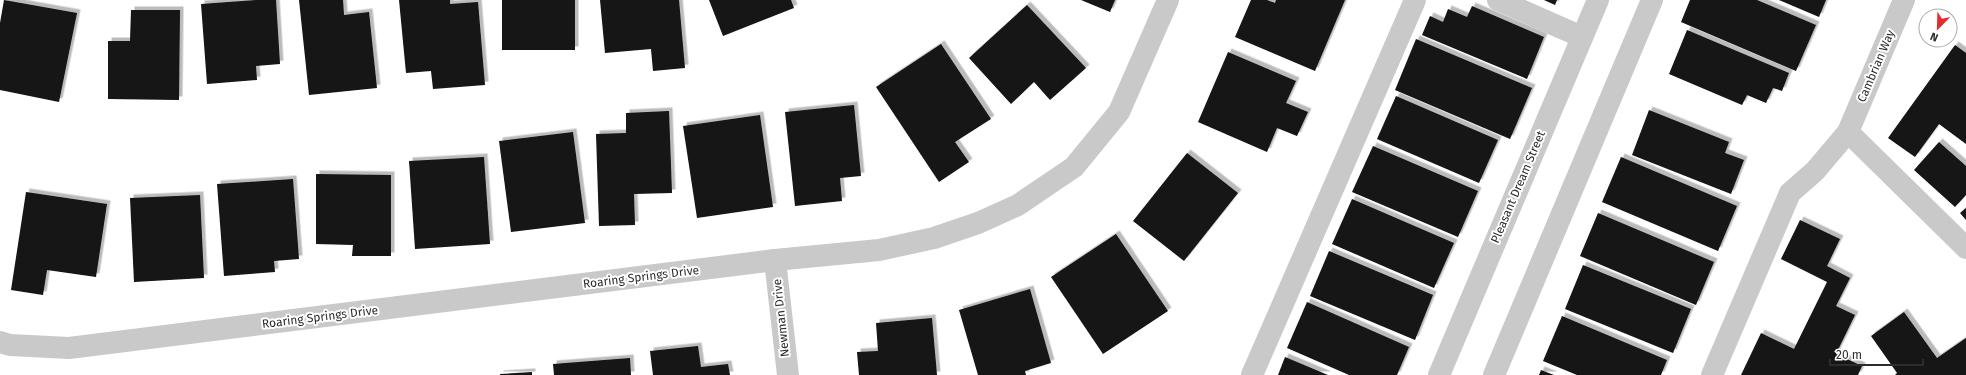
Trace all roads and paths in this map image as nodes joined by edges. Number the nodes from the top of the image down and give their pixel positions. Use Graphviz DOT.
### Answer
graph roads {
  1 [pos="1168,0"];
  2 [pos="1414,0"];
  3 [pos="1498,0"];
  4 [pos="1598,0"];
  5 [pos="1652,0"];
  6 [pos="1904,0"];
  7 [pos="1582,37"];
  8 [pos="1848,132"];
  9 [pos="1966,248"];
  10 [pos="775,260"];
  11 [pos="0,342"];
  12 [pos="788,375"];
  13 [pos="1252,375"];
  14 [pos="1439,375"];
  15 [pos="1494,375"];
  16 [pos="1712,375"];
  1 -- 10 [label="street, Roaring Springs Drive"];
  2 -- 13 [label="street"];
  3 -- 7 [label="street"];
  4 -- 7 [label="street, Pleasant Dream Street"];
  5 -- 15 [label="street"];
  6 -- 8 [label="street, Cambrian Way"];
  7 -- 14 [label="street, Pleasant Dream Street"];
  8 -- 9 [label="street"];
  8 -- 16 [label="street, Cambrian Way"];
  10 -- 11 [label="street, Roaring Springs Drive"];
  10 -- 12 [label="street, Newman Drive"];
}
